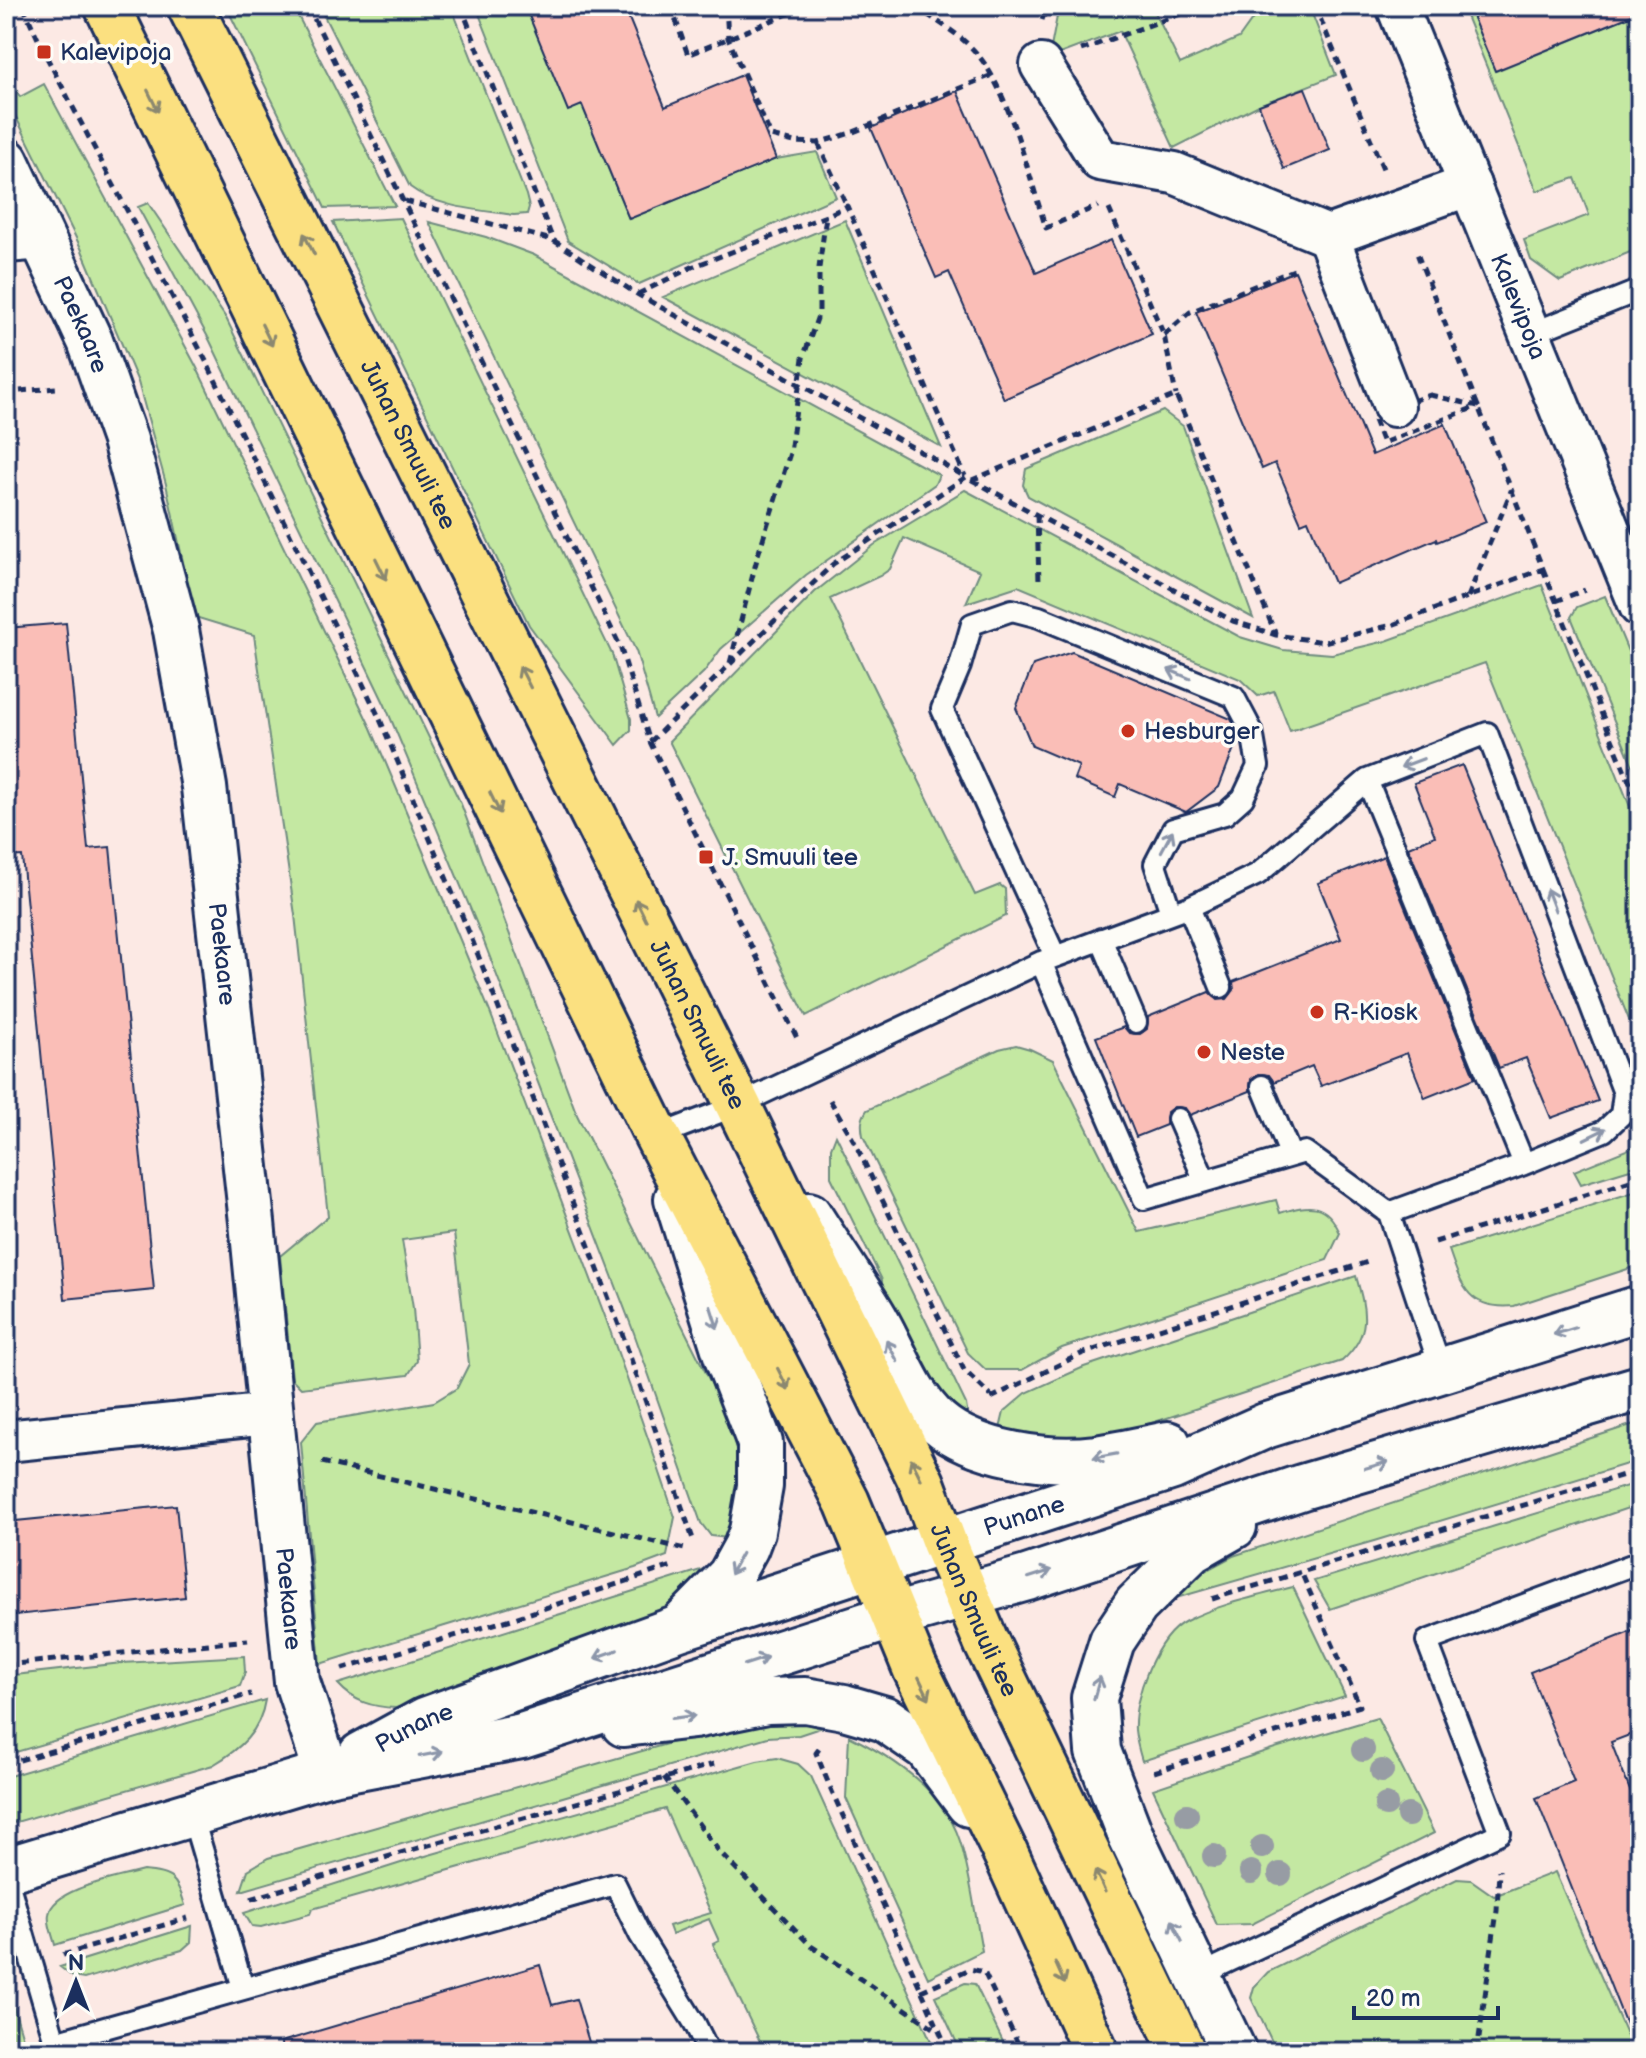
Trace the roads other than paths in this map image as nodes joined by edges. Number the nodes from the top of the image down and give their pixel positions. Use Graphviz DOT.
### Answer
graph roads {
  1 [pos="107,6"];
  2 [pos="190,6"];
  3 [pos="1397,6"];
  4 [pos="1041,65"];
  5 [pos="6,161"];
  6 [pos="1470,185"];
  7 [pos="1328,236"];
  8 [pos="25,241"];
  9 [pos="1640,290"];
  10 [pos="1530,334"];
  11 [pos="1394,406"];
  12 [pos="1640,606"];
  13 [pos="1367,780"];
  14 [pos="1180,910"];
  15 [pos="1101,939"];
  16 [pos="1048,959"];
  17 [pos="1221,987"];
  18 [pos="1136,1022"];
  19 [pos="1262,1086"];
  20 [pos="738,1105"];
  21 [pos="1178,1119"];
  22 [pos="657,1136"];
  23 [pos="1291,1156"];
  24 [pos="1524,1164"];
  25 [pos="1205,1181"];
  26 [pos="1389,1213"];
  27 [pos="1640,1308"];
  28 [pos="1441,1370"];
  29 [pos="1640,1388"];
  30 [pos="1265,1426"];
  31 [pos="272,1432"];
  32 [pos="6,1441"];
  33 [pos="1302,1487"];
  34 [pos="944,1542"];
  35 [pos="1640,1562"];
  36 [pos="874,1564"];
  37 [pos="965,1595"];
  38 [pos="894,1616"];
  39 [pos="679,1628"];
  40 [pos="522,1736"];
  41 [pos="327,1773"];
  42 [pos="192,1815"];
  43 [pos="1005,1852"];
  44 [pos="6,1873"];
  45 [pos="1200,1978"];
  46 [pos="243,1988"];
  47 [pos="1156,2001"];
  48 [pos="57,2047"];
  49 [pos="709,2052"];
  50 [pos="1096,2052"];
  51 [pos="1183,2052"];
  52 [pos="1234,2052"];
  1 -- 22 [label="main road, one-way"];
  20 -- 2 [label="main road, Juhan Smuuli tee, one-way"];
  3 -- 6 [label="street, Kalevipoja"];
  4 -- 7 [label="street"];
  5 -- 8 [label="main road, Paekaare"];
  6 -- 7 [label="street"];
  6 -- 10 [label="street, Kalevipoja"];
  7 -- 11 [label="street"];
  8 -- 31 [label="main road, Paekaare"];
  9 -- 10 [label="lane"];
  10 -- 12 [label="street, Kalevipoja"];
  13 -- 14 [label="lane"];
  13 -- 24 [label="lane"];
  24 -- 13 [label="lane, one-way"];
  14 -- 15 [label="lane"];
  14 -- 16 [label="lane, one-way"];
  14 -- 17 [label="lane"];
  15 -- 16 [label="lane"];
  15 -- 18 [label="lane"];
  16 -- 20 [label="lane"];
  16 -- 25 [label="lane"];
  19 -- 23 [label="lane"];
  20 -- 22 [label="lane"];
  30 -- 20 [label="main road, one-way"];
  34 -- 20 [label="main road, Juhan Smuuli tee, one-way"];
  21 -- 25 [label="lane"];
  22 -- 36 [label="main road, one-way"];
  22 -- 39 [label="main road, one-way"];
  23 -- 25 [label="lane"];
  23 -- 26 [label="lane"];
  24 -- 26 [label="lane"];
  26 -- 28 [label="lane"];
  27 -- 28 [label="main road, Punane, one-way"];
  28 -- 30 [label="main road, Punane"];
  33 -- 29 [label="main road, Punane, one-way"];
  30 -- 34 [label="main road, Punane"];
  31 -- 32 [label="street"];
  31 -- 41 [label="main road, Paekaare"];
  37 -- 33 [label="main road, Punane, one-way"];
  45 -- 33 [label="main road, one-way"];
  34 -- 36 [label="main road, Punane"];
  34 -- 37 [label="main road, Juhan Smuuli tee"];
  35 -- 45 [label="lane"];
  36 -- 38 [label="main road"];
  36 -- 39 [label="main road, Punane"];
  37 -- 38 [label="main road, Punane"];
  47 -- 37 [label="main road, Juhan Smuuli tee, one-way"];
  40 -- 38 [label="main road, Punane, one-way"];
  38 -- 43 [label="main road, one-way"];
  39 -- 41 [label="main road, Punane, one-way"];
  41 -- 40 [label="main road, Punane, one-way"];
  40 -- 43 [label="main road, one-way"];
  41 -- 42 [label="main road, Punane"];
  42 -- 44 [label="main road, Punane"];
  42 -- 46 [label="lane"];
  43 -- 50 [label="main road, one-way"];
  44 -- 48 [label="lane"];
  45 -- 47 [label="lane"];
  45 -- 52 [label="main road"];
  46 -- 48 [label="lane"];
  46 -- 49 [label="lane"];
  47 -- 51 [label="main road, Juhan Smuuli tee"];
}
